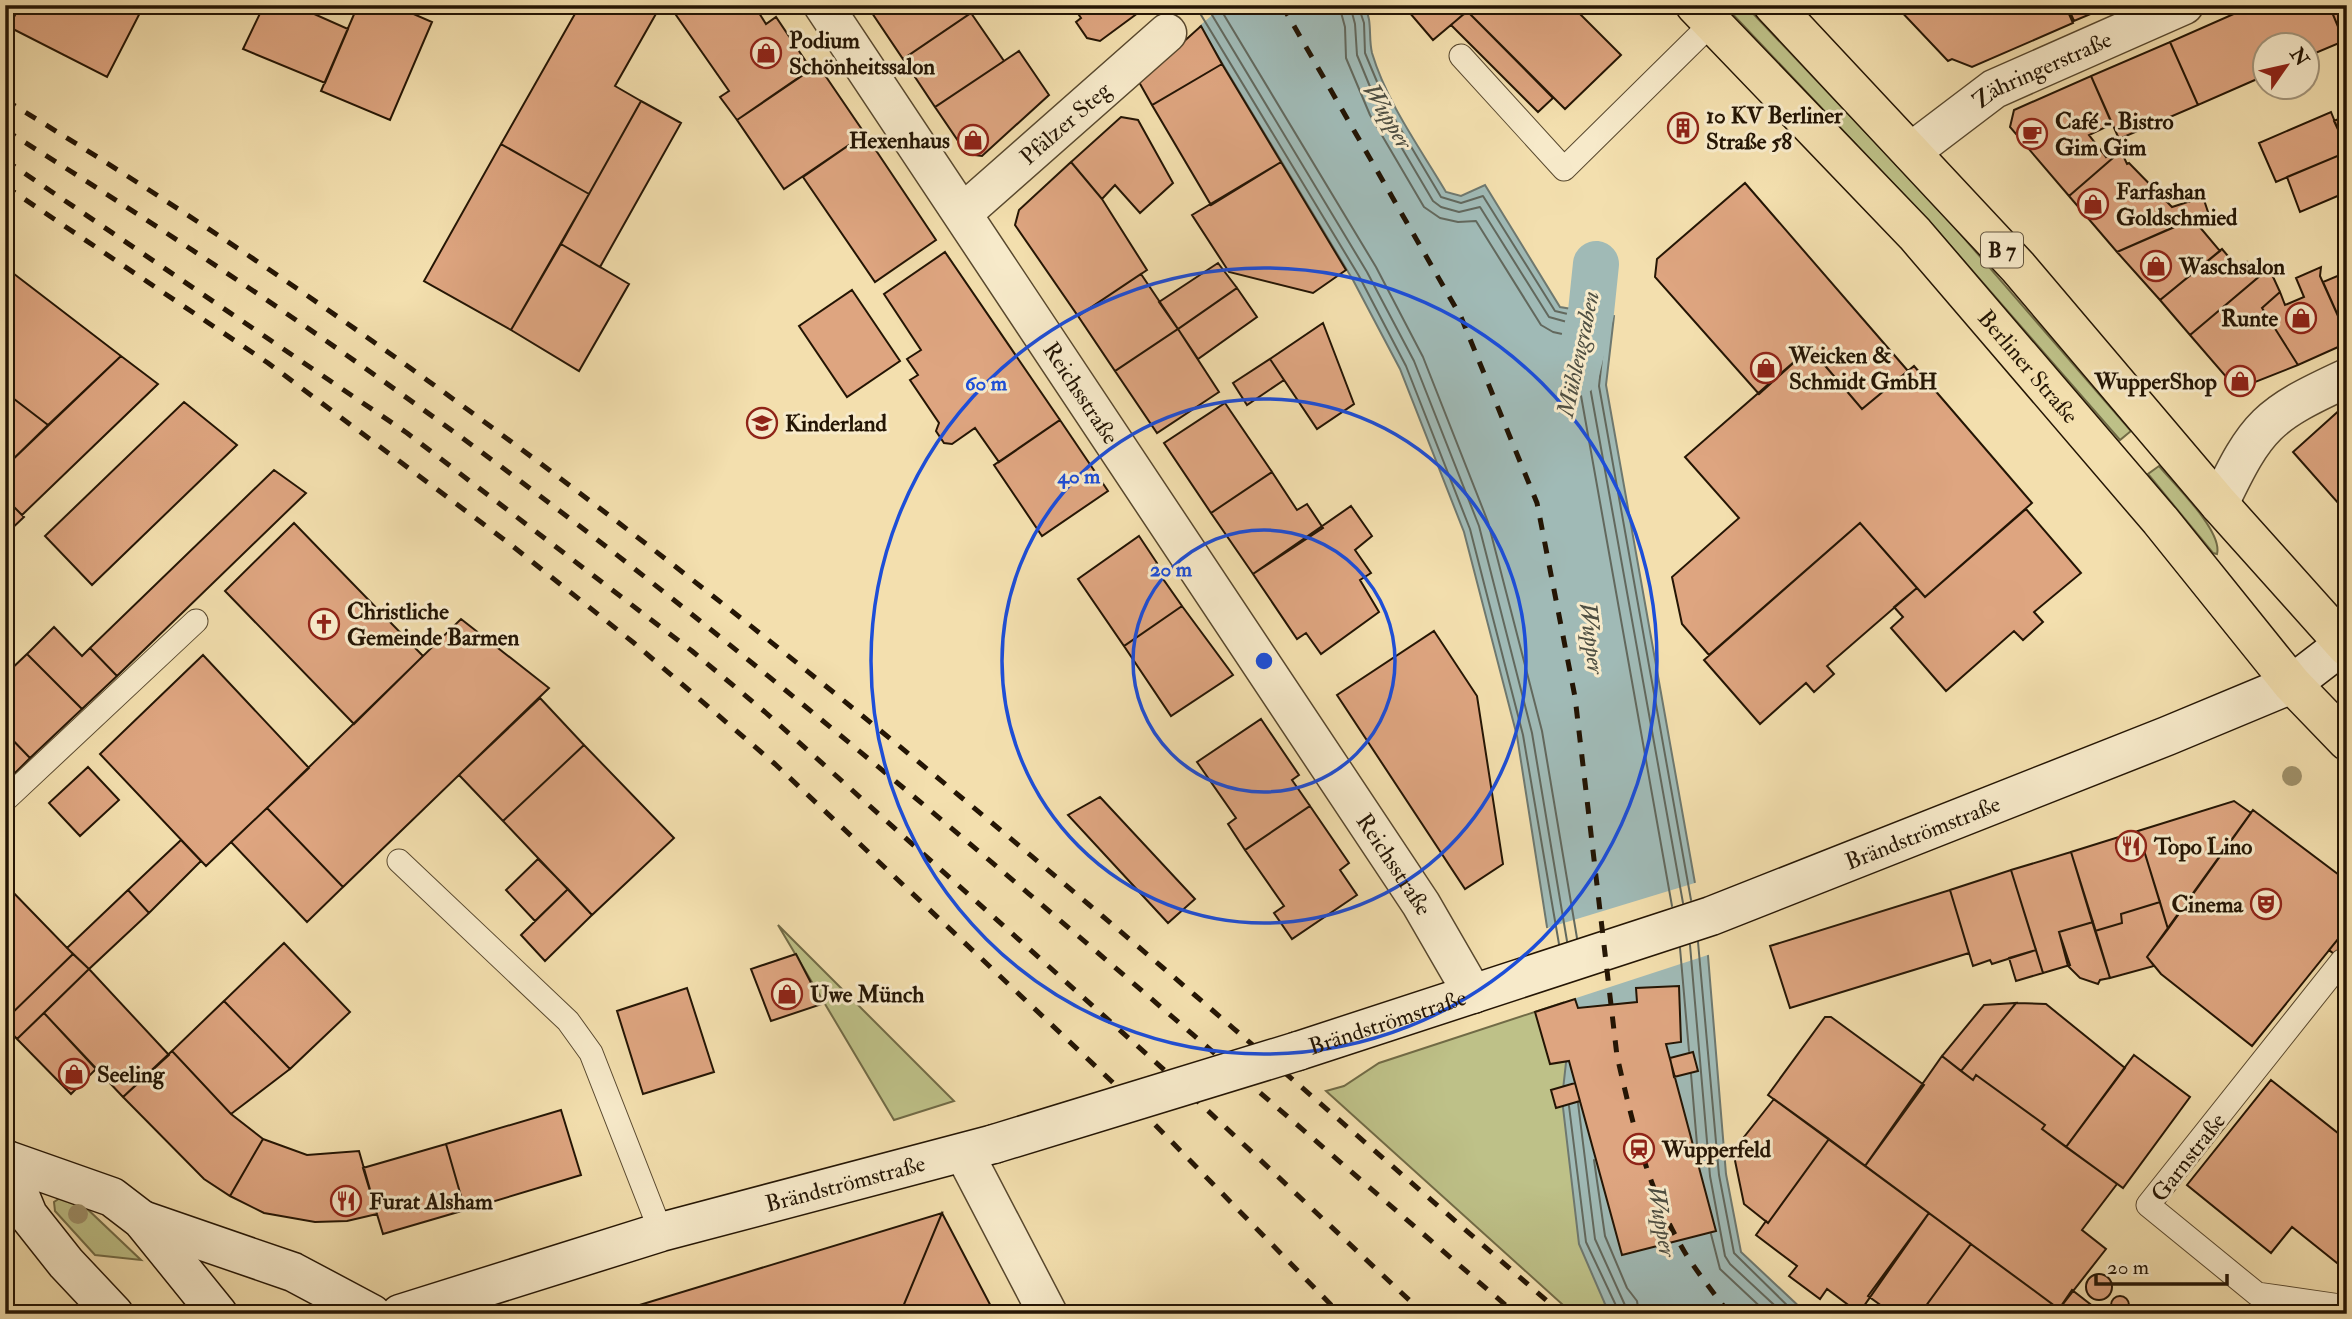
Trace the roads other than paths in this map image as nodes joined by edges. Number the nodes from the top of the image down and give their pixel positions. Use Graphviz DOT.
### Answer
graph roads {
  1 [pos="823,5"];
  2 [pos="1773,5"];
  3 [pos="2184,5"];
  4 [pos="1704,14"];
  5 [pos="1167,33"];
  6 [pos="1461,56"];
  7 [pos="1911,152"];
  8 [pos="964,213"];
  9 [pos="2347,378"];
  10 [pos="2219,505"];
  11 [pos="196,621"];
  12 [pos="2346,646"];
  13 [pos="2292,684"];
  14 [pos="2347,741"];
  15 [pos="5,800"];
  16 [pos="399,861"];
  17 [pos="2342,961"];
  18 [pos="1473,994"];
  19 [pos="979,1148"];
  20 [pos="6,1159"];
  21 [pos="142,1220"];
  22 [pos="661,1232"];
  23 [pos="2347,1307"];
  24 [pos="419,1311"];
  25 [pos="114,1314"];
  26 [pos="218,1314"];
  27 [pos="372,1314"];
  28 [pos="1048,1314"];
  1 -- 8 [label="main road, Reichsstraße"];
  2 -- 7 [label="main road, B 7"];
  3 -- 7 [label="main road, Zähringerstraße"];
  4 -- 6 [label="lane"];
  4 -- 13 [label="main road, Berliner Straße / B 7"];
  5 -- 8 [label="main road, Pfälzer Steg"];
  7 -- 10 [label="main road, B 7"];
  8 -- 18 [label="main road, Reichsstraße"];
  9 -- 10 [label="main road"];
  10 -- 12 [label="main road, B 7"];
  11 -- 15 [label="lane"];
  12 -- 13 [label="main road, Brändströmstraße"];
  13 -- 14 [label="main road, Berliner Straße / B 7"];
  13 -- 18 [label="main road, Brändströmstraße"];
  16 -- 22 [label="lane"];
  17 -- 23 [label="lane, Garnstraße"];
  18 -- 19 [label="main road, Brändströmstraße, bridge"];
  19 -- 22 [label="main road, Brändströmstraße"];
  19 -- 28 [label="main road"];
  20 -- 21 [label="main road"];
  20 -- 25 [label="main road"];
  21 -- 26 [label="main road"];
  21 -- 27 [label="main road"];
  22 -- 24 [label="main road, Brändströmstraße"];
}
